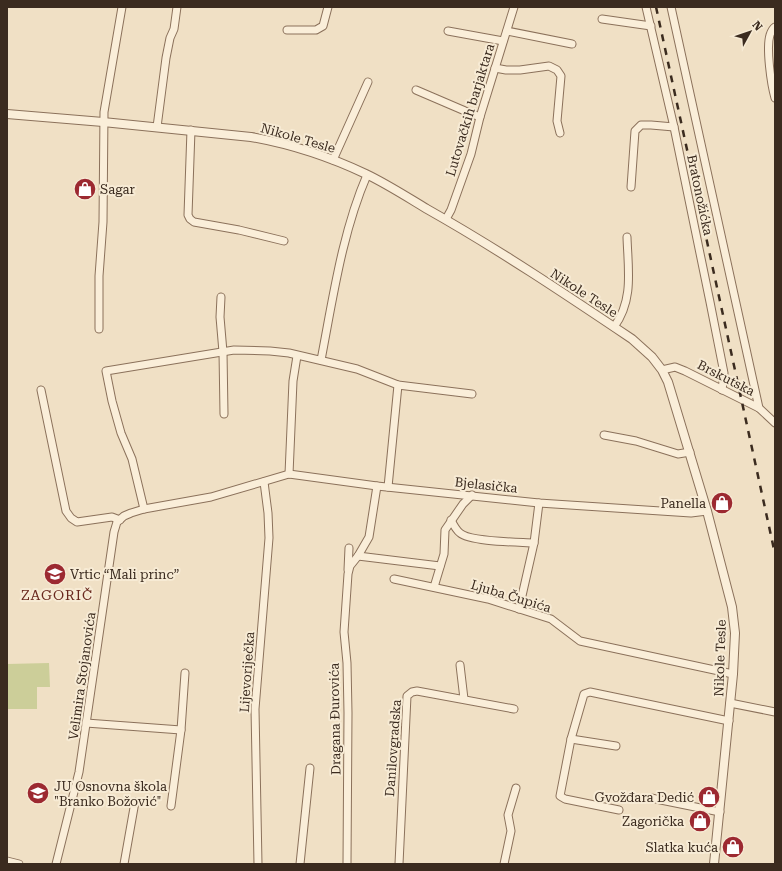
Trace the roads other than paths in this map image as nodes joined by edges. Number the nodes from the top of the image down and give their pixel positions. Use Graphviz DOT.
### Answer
graph roads {
  1 [pos="122,7"];
  2 [pos="177,7"];
  3 [pos="328,7"];
  4 [pos="514,7"];
  5 [pos="646,7"];
  6 [pos="671,7"];
  7 [pos="602,19"];
  8 [pos="651,26"];
  9 [pos="775,27"];
  10 [pos="286,30"];
  11 [pos="448,31"];
  12 [pos="507,31"];
  13 [pos="503,41"];
  14 [pos="572,44"];
  15 [pos="495,68"];
  16 [pos="368,82"];
  17 [pos="416,90"];
  18 [pos="775,98"];
  19 [pos="7,114"];
  20 [pos="480,117"];
  21 [pos="103,122"];
  22 [pos="158,127"];
  23 [pos="674,128"];
  24 [pos="192,130"];
  25 [pos="560,133"];
  26 [pos="332,160"];
  27 [pos="367,175"];
  28 [pos="631,187"];
  29 [pos="446,220"];
  30 [pos="627,237"];
  31 [pos="284,241"];
  32 [pos="221,297"];
  33 [pos="614,327"];
  34 [pos="98,329"];
  35 [pos="223,352"];
  36 [pos="297,356"];
  37 [pos="321,360"];
  38 [pos="662,370"];
  39 [pos="398,385"];
  40 [pos="41,390"];
  41 [pos="722,390"];
  42 [pos="472,394"];
  43 [pos="759,408"];
  44 [pos="224,414"];
  45 [pos="775,423"];
  46 [pos="604,435"];
  47 [pos="690,452"];
  48 [pos="289,474"];
  49 [pos="264,482"];
  50 [pos="377,486"];
  51 [pos="388,486"];
  52 [pos="472,495"];
  53 [pos="539,503"];
  54 [pos="144,509"];
  55 [pos="707,511"];
  56 [pos="120,520"];
  57 [pos="451,520"];
  58 [pos="534,543"];
  59 [pos="349,548"];
  60 [pos="358,556"];
  61 [pos="440,566"];
  62 [pos="348,574"];
  63 [pos="394,579"];
  64 [pos="434,587"];
  65 [pos="519,609"];
  66 [pos="460,665"];
  67 [pos="185,673"];
  68 [pos="733,674"];
  69 [pos="464,699"];
  70 [pos="730,703"];
  71 [pos="514,709"];
  72 [pos="775,712"];
  73 [pos="729,721"];
  74 [pos="86,723"];
  75 [pos="181,730"];
  76 [pos="571,739"];
  77 [pos="616,746"];
  78 [pos="310,768"];
  79 [pos="516,788"];
  80 [pos="651,798"];
  81 [pos="135,802"];
  82 [pos="171,806"];
  83 [pos="618,810"];
  84 [pos="720,812"];
  85 [pos="7,861"];
  86 [pos="19,864"];
  87 [pos="56,864"];
  88 [pos="124,864"];
  89 [pos="258,864"];
  90 [pos="300,864"];
  91 [pos="347,864"];
  92 [pos="399,864"];
  93 [pos="504,864"];
  94 [pos="714,864"];
  1 -- 21 [label="street"];
  2 -- 22 [label="street"];
  3 -- 10 [label="street"];
  4 -- 12 [label="street, Lutovačkih barjaktara"];
  5 -- 8 [label="street, Bratonožićka"];
  6 -- 43 [label="street"];
  7 -- 8 [label="street"];
  8 -- 23 [label="street, Bratonožićka"];
  9 -- 18 [label="street"];
  11 -- 13 [label="street"];
  12 -- 13 [label="street, Lutovačkih barjaktara"];
  12 -- 14 [label="street"];
  13 -- 15 [label="street, Lutovačkih barjaktara"];
  15 -- 20 [label="street, Lutovačkih barjaktara"];
  15 -- 25 [label="street"];
  16 -- 26 [label="street"];
  17 -- 20 [label="street"];
  19 -- 21 [label="street, Nikole Tesle"];
  20 -- 29 [label="street, Lutovačkih barjaktara"];
  21 -- 22 [label="street, Nikole Tesle"];
  21 -- 34 [label="street"];
  22 -- 24 [label="street, Nikole Tesle"];
  23 -- 28 [label="street"];
  23 -- 41 [label="street, Bratonožićka"];
  24 -- 26 [label="street, Nikole Tesle"];
  24 -- 31 [label="street"];
  26 -- 27 [label="street, Nikole Tesle"];
  27 -- 29 [label="street, Nikole Tesle"];
  27 -- 37 [label="street"];
  29 -- 33 [label="street, Nikole Tesle"];
  30 -- 33 [label="street"];
  32 -- 35 [label="street"];
  33 -- 38 [label="street, Nikole Tesle"];
  35 -- 36 [label="street"];
  35 -- 44 [label="street"];
  35 -- 54 [label="street"];
  36 -- 37 [label="street"];
  36 -- 48 [label="street"];
  37 -- 39 [label="street"];
  38 -- 41 [label="street, Brskutska"];
  38 -- 47 [label="street, Nikole Tesle"];
  39 -- 42 [label="street"];
  39 -- 51 [label="street"];
  40 -- 56 [label="street"];
  41 -- 43 [label="street, Brskutska"];
  43 -- 45 [label="street, Brskutska"];
  46 -- 47 [label="street"];
  47 -- 55 [label="street, Nikole Tesle"];
  48 -- 49 [label="street, Bjelasička"];
  48 -- 50 [label="street, Bjelasička"];
  49 -- 54 [label="street"];
  49 -- 89 [label="street, Lijevoriječka"];
  50 -- 51 [label="street, Bjelasička"];
  50 -- 60 [label="street, Dragana Đurovića"];
  51 -- 52 [label="street, Bjelasička"];
  52 -- 53 [label="street, Bjelasička"];
  52 -- 57 [label="street"];
  53 -- 55 [label="street, Bjelasička"];
  53 -- 58 [label="street"];
  54 -- 56 [label="street"];
  55 -- 68 [label="street, Nikole Tesle"];
  56 -- 74 [label="street, Velimira Stojanovića"];
  57 -- 58 [label="street"];
  57 -- 61 [label="street"];
  58 -- 65 [label="street"];
  59 -- 62 [label="street, Dragana Đurovića"];
  60 -- 61 [label="street"];
  60 -- 62 [label="street, Dragana Đurovića"];
  61 -- 64 [label="street"];
  62 -- 91 [label="street, Dragana Đurovića"];
  63 -- 64 [label="street, Ljuba Čupića"];
  64 -- 65 [label="street, Ljuba Čupića"];
  65 -- 68 [label="street, Ljuba Čupića"];
  66 -- 69 [label="street"];
  67 -- 75 [label="street"];
  68 -- 70 [label="street, Nikole Tesle"];
  69 -- 71 [label="street, Danilovgradska"];
  69 -- 92 [label="street, Danilovgradska"];
  70 -- 72 [label="street"];
  70 -- 73 [label="street, Nikole Tesle"];
  73 -- 76 [label="street"];
  73 -- 84 [label="street, Nikole Tesle"];
  74 -- 75 [label="street"];
  74 -- 87 [label="street, Velimira Stojanovića"];
  75 -- 82 [label="street"];
  76 -- 77 [label="street"];
  76 -- 83 [label="street"];
  78 -- 90 [label="street"];
  79 -- 93 [label="street"];
  80 -- 84 [label="street"];
  81 -- 88 [label="street"];
  84 -- 94 [label="street, Nikole Tesle"];
  85 -- 86 [label="street"];
}
